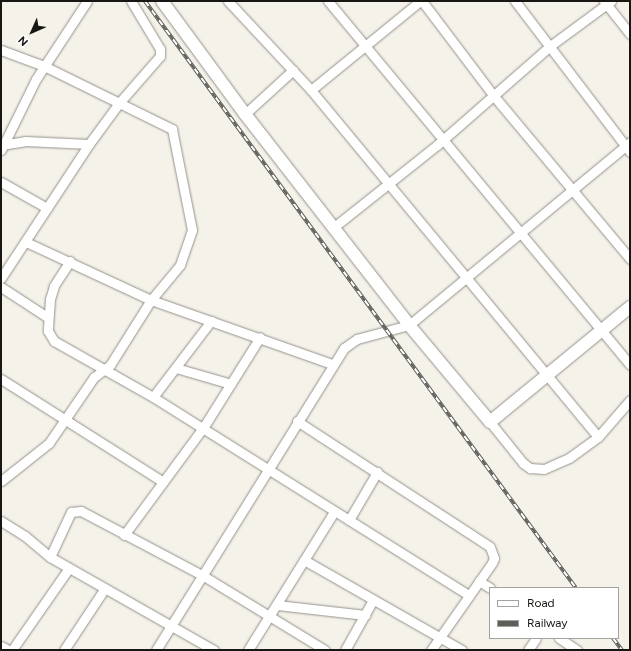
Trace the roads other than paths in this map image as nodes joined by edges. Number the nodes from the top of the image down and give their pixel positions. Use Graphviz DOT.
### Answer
graph roads {
  1 [pos="87,1"];
  2 [pos="131,1"];
  3 [pos="162,1"];
  4 [pos="228,1"];
  5 [pos="328,1"];
  6 [pos="421,1"];
  7 [pos="515,1"];
  8 [pos="607,2"];
  9 [pos="630,34"];
  10 [pos="365,46"];
  11 [pos="550,46"];
  12 [pos="1,50"];
  13 [pos="44,66"];
  14 [pos="293,70"];
  15 [pos="311,90"];
  16 [pos="493,95"];
  17 [pos="119,103"];
  18 [pos="245,114"];
  19 [pos="442,140"];
  20 [pos="89,144"];
  21 [pos="2,147"];
  22 [pos="628,147"];
  23 [pos="1,182"];
  24 [pos="387,184"];
  25 [pos="571,191"];
  26 [pos="47,208"];
  27 [pos="334,227"];
  28 [pos="519,235"];
  29 [pos="26,242"];
  30 [pos="630,259"];
  31 [pos="70,261"];
  32 [pos="1,278"];
  33 [pos="467,279"];
  34 [pos="1,287"];
  35 [pos="151,300"];
  36 [pos="630,307"];
  37 [pos="47,317"];
  38 [pos="210,321"];
  39 [pos="409,325"];
  40 [pos="601,332"];
  41 [pos="260,337"];
  42 [pos="332,364"];
  43 [pos="630,365"];
  44 [pos="176,368"];
  45 [pos="104,370"];
  46 [pos="547,376"];
  47 [pos="1,379"];
  48 [pos="231,384"];
  49 [pos="153,397"];
  50 [pos="630,400"];
  51 [pos="66,418"];
  52 [pos="297,421"];
  53 [pos="490,422"];
  54 [pos="203,428"];
  55 [pos="598,437"];
  56 [pos="267,470"];
  57 [pos="377,472"];
  58 [pos="1,482"];
  59 [pos="163,482"];
  60 [pos="334,512"];
  61 [pos="349,520"];
  62 [pos="1,521"];
  63 [pos="124,535"];
  64 [pos="50,557"];
  65 [pos="304,560"];
  66 [pos="69,568"];
  67 [pos="202,575"];
  68 [pos="479,581"];
  69 [pos="489,587"];
  70 [pos="106,588"];
  71 [pos="469,595"];
  72 [pos="373,600"];
  73 [pos="277,605"];
  74 [pos="365,615"];
  75 [pos="268,618"];
  76 [pos="170,625"];
  77 [pos="439,636"];
  78 [pos="535,639"];
  79 [pos="560,639"];
  80 [pos="1,646"];
  81 [pos="8,650"];
  82 [pos="12,650"];
  83 [pos="64,650"];
  84 [pos="156,650"];
  85 [pos="214,650"];
  86 [pos="248,650"];
  87 [pos="325,650"];
  88 [pos="345,650"];
  89 [pos="431,650"];
  90 [pos="462,650"];
  91 [pos="528,650"];
  92 [pos="577,650"];
  1 -- 13 [label="street"];
  2 -- 17 [label="street"];
  3 -- 18 [label="main road"];
  4 -- 14 [label="street"];
  5 -- 10 [label="street"];
  6 -- 10 [label="street"];
  6 -- 16 [label="street"];
  7 -- 11 [label="street"];
  8 -- 9 [label="street"];
  8 -- 11 [label="street"];
  10 -- 15 [label="street"];
  10 -- 19 [label="street"];
  11 -- 16 [label="street"];
  11 -- 22 [label="street"];
  12 -- 13 [label="street"];
  13 -- 17 [label="street"];
  13 -- 21 [label="street"];
  14 -- 15 [label="street"];
  14 -- 18 [label="street"];
  15 -- 24 [label="street"];
  16 -- 19 [label="street"];
  16 -- 25 [label="street"];
  17 -- 20 [label="street"];
  17 -- 35 [label="street"];
  18 -- 27 [label="main road"];
  19 -- 24 [label="street"];
  19 -- 28 [label="street"];
  20 -- 21 [label="street"];
  20 -- 26 [label="street"];
  22 -- 25 [label="street"];
  23 -- 26 [label="street"];
  24 -- 27 [label="street"];
  24 -- 33 [label="street"];
  25 -- 28 [label="street"];
  25 -- 30 [label="street"];
  26 -- 29 [label="street"];
  27 -- 39 [label="main road"];
  28 -- 33 [label="street"];
  28 -- 40 [label="street"];
  29 -- 31 [label="street"];
  29 -- 32 [label="street"];
  31 -- 35 [label="street"];
  31 -- 37 [label="street"];
  33 -- 39 [label="street"];
  33 -- 46 [label="street"];
  34 -- 37 [label="street"];
  35 -- 38 [label="street"];
  35 -- 45 [label="street"];
  36 -- 40 [label="main road"];
  37 -- 45 [label="street"];
  38 -- 41 [label="street"];
  38 -- 44 [label="street"];
  39 -- 42 [label="street"];
  39 -- 53 [label="main road"];
  40 -- 43 [label="street"];
  40 -- 46 [label="main road"];
  41 -- 42 [label="street"];
  41 -- 48 [label="street"];
  42 -- 52 [label="street"];
  44 -- 48 [label="street"];
  44 -- 49 [label="street"];
  45 -- 49 [label="street"];
  45 -- 51 [label="street"];
  46 -- 53 [label="main road"];
  46 -- 55 [label="street"];
  47 -- 51 [label="street"];
  48 -- 54 [label="street"];
  49 -- 54 [label="street"];
  50 -- 55 [label="street"];
  51 -- 58 [label="street"];
  51 -- 59 [label="street"];
  52 -- 56 [label="street"];
  52 -- 57 [label="street"];
  53 -- 55 [label="street"];
  54 -- 56 [label="street"];
  54 -- 59 [label="street"];
  56 -- 60 [label="street"];
  56 -- 67 [label="street"];
  57 -- 61 [label="street"];
  57 -- 68 [label="street"];
  59 -- 63 [label="street"];
  60 -- 61 [label="street"];
  60 -- 65 [label="street"];
  61 -- 71 [label="street"];
  62 -- 64 [label="street"];
  63 -- 64 [label="street"];
  63 -- 67 [label="street"];
  64 -- 66 [label="street"];
  65 -- 72 [label="street"];
  65 -- 73 [label="street"];
  66 -- 70 [label="street"];
  66 -- 82 [label="street"];
  67 -- 75 [label="street"];
  67 -- 76 [label="street"];
  68 -- 69 [label="street"];
  68 -- 71 [label="street"];
  70 -- 76 [label="street"];
  70 -- 83 [label="street"];
  71 -- 77 [label="street"];
  72 -- 74 [label="street"];
  72 -- 77 [label="street"];
  73 -- 74 [label="street"];
  73 -- 75 [label="street"];
  74 -- 88 [label="street"];
  75 -- 86 [label="street"];
  75 -- 87 [label="street"];
  76 -- 84 [label="street"];
  76 -- 85 [label="street"];
  77 -- 89 [label="street"];
  77 -- 90 [label="street"];
  78 -- 91 [label="street"];
  79 -- 92 [label="street"];
  80 -- 81 [label="street"];
}
